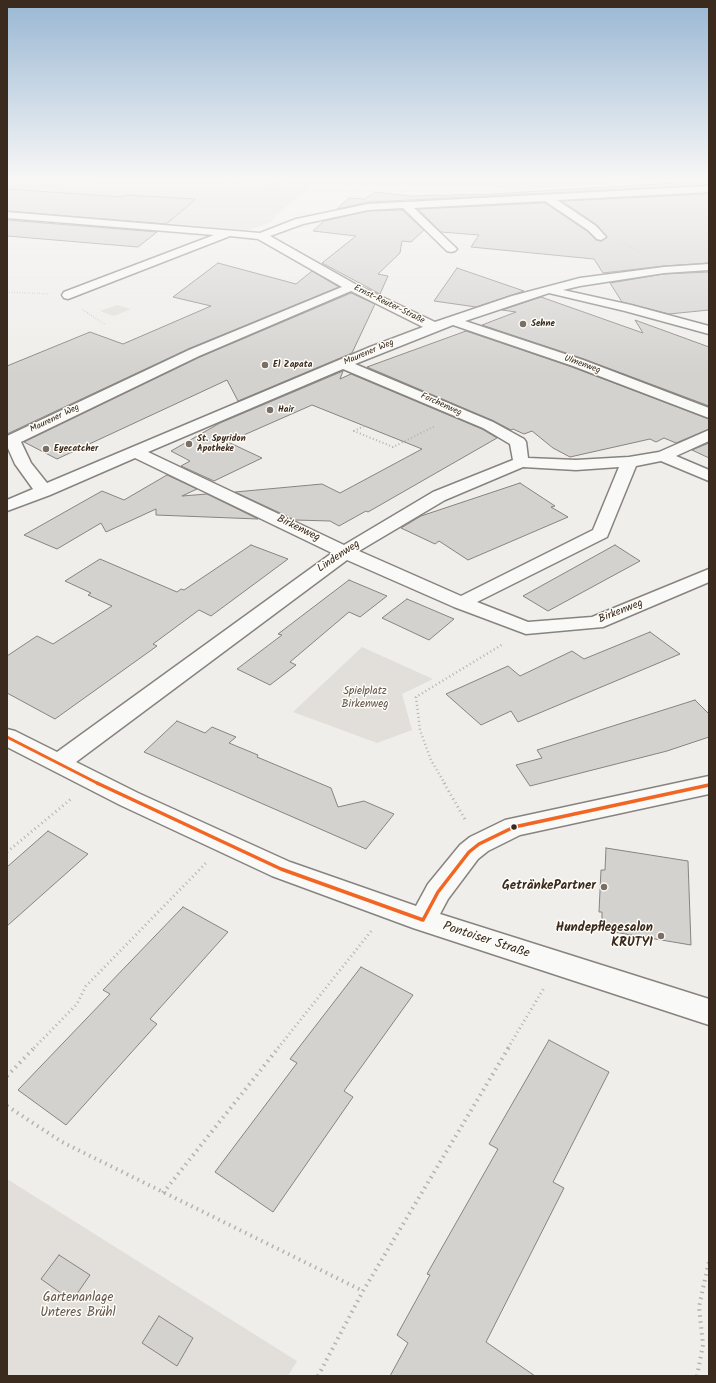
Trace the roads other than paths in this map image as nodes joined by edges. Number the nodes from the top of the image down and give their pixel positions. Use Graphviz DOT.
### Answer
graph roads {
  1 [pos="201,245"];
  2 [pos="276,245"];
  3 [pos="446,245"];
  4 [pos="450,249"];
  5 [pos="709,267"];
  6 [pos="351,287"];
  7 [pos="547,290"];
  8 [pos="68,295"];
  9 [pos="454,321"];
  10 [pos="434,327"];
  11 [pos="709,330"];
  12 [pos="344,364"];
  13 [pos="709,414"];
  14 [pos="709,434"];
  15 [pos="136,452"];
  16 [pos="663,456"];
  17 [pos="521,462"];
  18 [pos="630,462"];
  19 [pos="709,476"];
  20 [pos="44,491"];
  21 [pos="7,506"];
  22 [pos="345,552"];
  23 [pos="709,575"];
  24 [pos="461,603"];
  25 [pos="7,737"];
  26 [pos="58,763"];
  27 [pos="709,785"];
  28 [pos="423,920"];
  29 [pos="709,1012"];
  1 -- 8 [label="street, Ernst-Reuter-Straße"];
  2 -- 6 [label="street, Ernst-Reuter-Straße"];
  3 -- 4 [label="street"];
  5 -- 7 [label="street, Maurener Weg"];
  6 -- 10 [label="street, Ernst-Reuter-Straße"];
  6 -- 20 [label="street, Maurener Weg"];
  7 -- 9 [label="street, Maurener Weg"];
  7 -- 11 [label="street"];
  9 -- 10 [label="street, Maurener Weg"];
  9 -- 13 [label="street, Ulmenweg"];
  10 -- 12 [label="street, Maurener Weg"];
  12 -- 15 [label="street, Maurener Weg"];
  12 -- 17 [label="street, Forchenweg"];
  14 -- 16 [label="street, Lindenweg"];
  15 -- 20 [label="street, Maurener Weg"];
  15 -- 22 [label="street, Birkenweg"];
  16 -- 18 [label="street, Lindenweg"];
  16 -- 19 [label="street"];
  17 -- 18 [label="street, Lindenweg"];
  17 -- 22 [label="street, Lindenweg"];
  18 -- 24 [label="street"];
  20 -- 21 [label="street, Maurener Weg"];
  22 -- 24 [label="street, Birkenweg"];
  22 -- 26 [label="street, Lindenweg"];
  23 -- 24 [label="street, Birkenweg"];
  25 -- 26 [label="street, Pontoiser Straße"];
  26 -- 28 [label="street, Pontoiser Straße"];
  27 -- 28 [label="street"];
  28 -- 29 [label="street, Pontoiser Straße"];
}
